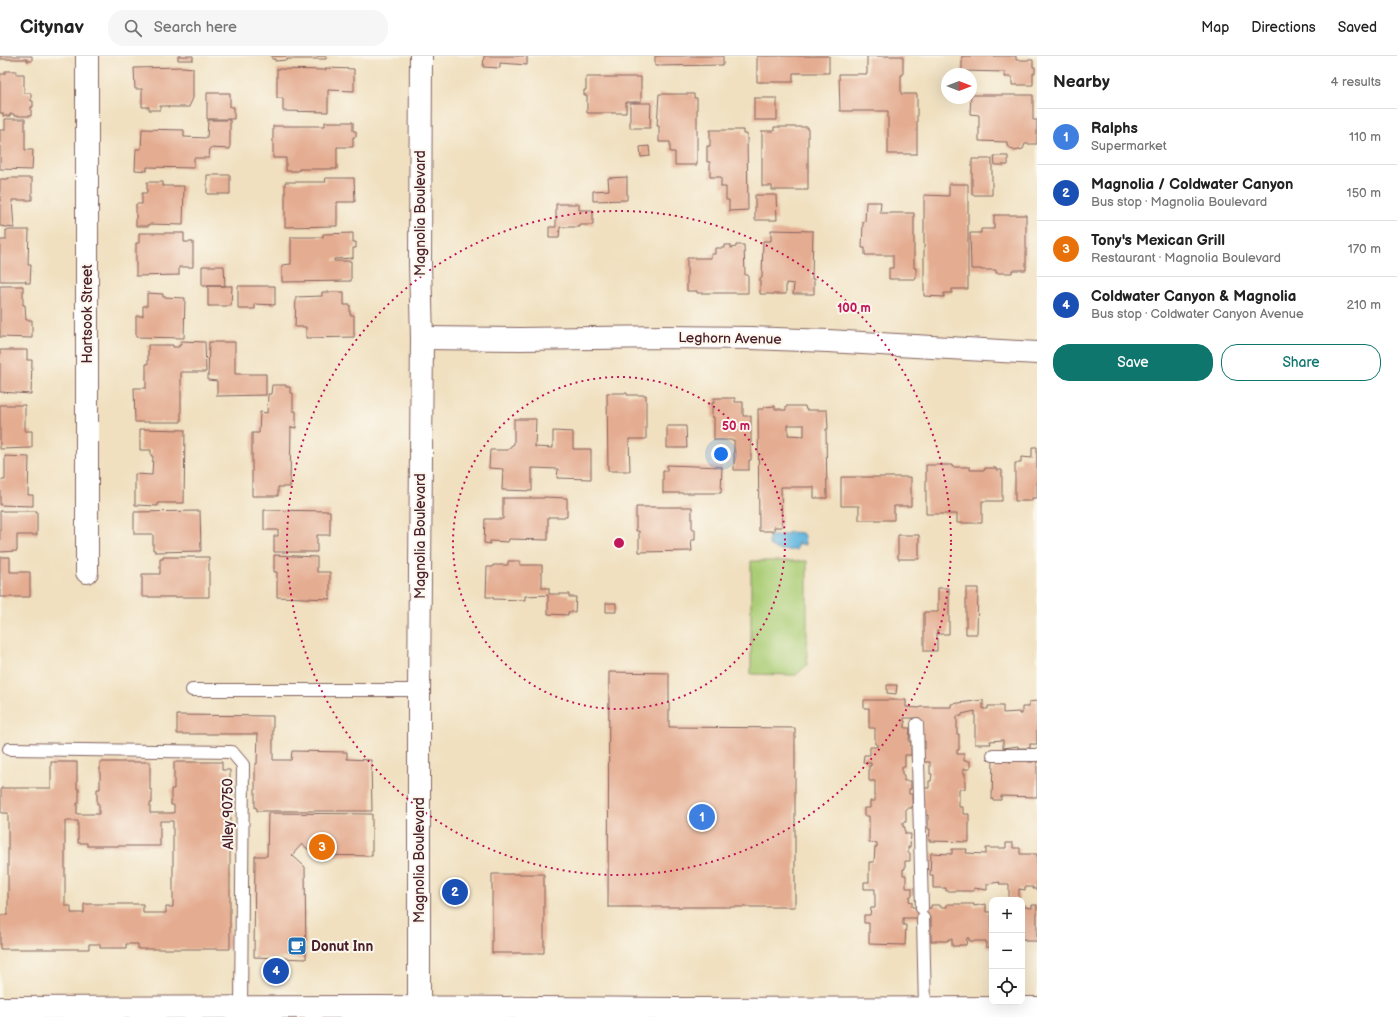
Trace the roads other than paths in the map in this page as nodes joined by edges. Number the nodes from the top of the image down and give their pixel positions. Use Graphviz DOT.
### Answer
graph roads {
  1 [pos="87,56"];
  2 [pos="421,56"];
  3 [pos="422,338"];
  4 [pos="1037,353"];
  5 [pos="87,572"];
  6 [pos="192,690"];
  7 [pos="419,690"];
  8 [pos="917,724"];
  9 [pos="9,749"];
  10 [pos="993,755"];
  11 [pos="1037,755"];
  12 [pos="0,1008"];
  13 [pos="241,1008"];
  14 [pos="925,1008"];
  15 [pos="1037,1008"];
  16 [pos="286,1012"];
  17 [pos="353,1012"];
  18 [pos="419,1012"];
  19 [pos="57,1013"];
  1 -- 5 [label="main road, Hartsook Street"];
  2 -- 3 [label="main road, Magnolia Boulevard"];
  3 -- 4 [label="main road, Leghorn Avenue"];
  3 -- 7 [label="main road, Magnolia Boulevard"];
  6 -- 7 [label="lane"];
  7 -- 18 [label="main road, Magnolia Boulevard"];
  8 -- 14 [label="lane"];
  9 -- 13 [label="lane, Alley 90750"];
  10 -- 11 [label="lane"];
  12 -- 19 [label="main road"];
  13 -- 16 [label="main road"];
  13 -- 19 [label="main road"];
  14 -- 15 [label="main road"];
  14 -- 18 [label="main road"];
  16 -- 17 [label="main road"];
  17 -- 18 [label="main road"];
}
